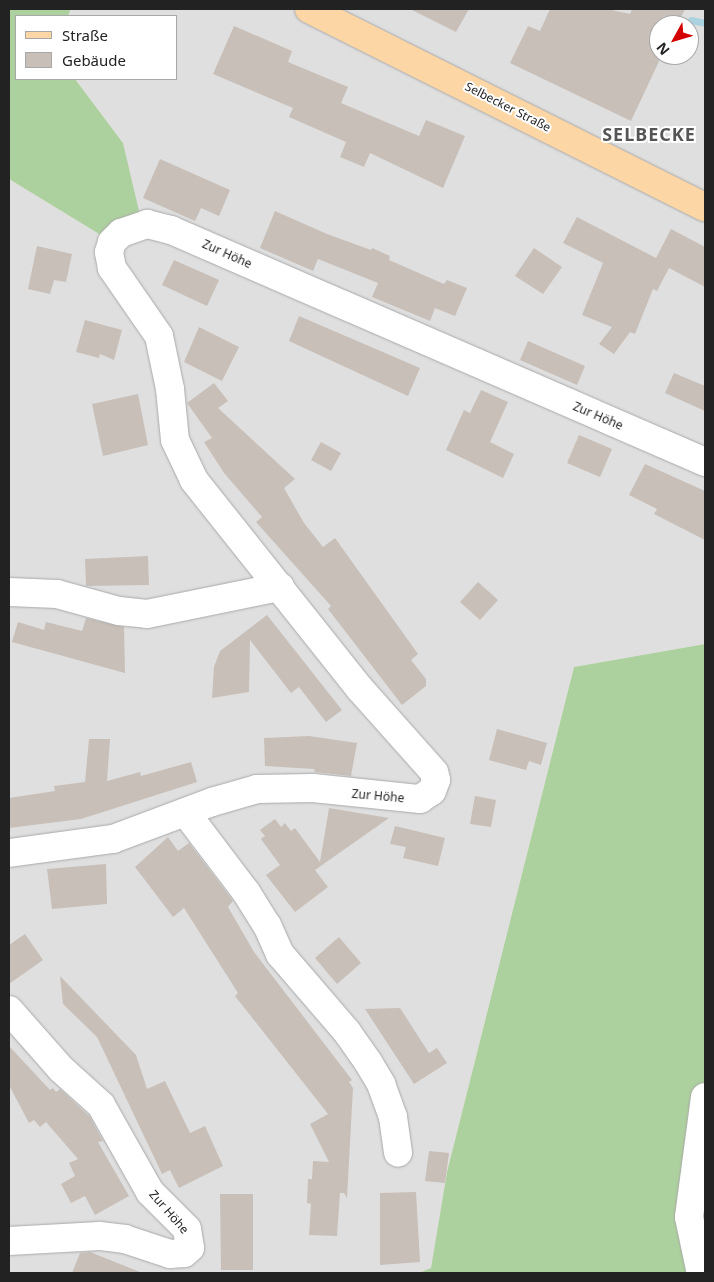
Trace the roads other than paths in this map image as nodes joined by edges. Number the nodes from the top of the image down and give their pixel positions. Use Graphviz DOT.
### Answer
graph roads {
  1 [pos="309,9"];
  2 [pos="705,208"];
  3 [pos="705,462"];
  4 [pos="280,587"];
  5 [pos="9,592"];
  6 [pos="186,813"];
  7 [pos="9,853"];
  8 [pos="9,1010"];
  9 [pos="705,1097"];
  10 [pos="398,1153"];
  11 [pos="9,1241"];
  12 [pos="705,1270"];
  1 -- 2 [label="main road, Selbecker Straße"];
  3 -- 4 [label="street, Zur Höhe"];
  4 -- 5 [label="street"];
  4 -- 6 [label="street, Zur Höhe"];
  6 -- 7 [label="street, Zur Höhe"];
  6 -- 10 [label="street"];
  8 -- 11 [label="street, Zur Höhe"];
  9 -- 12 [label="street"];
}
